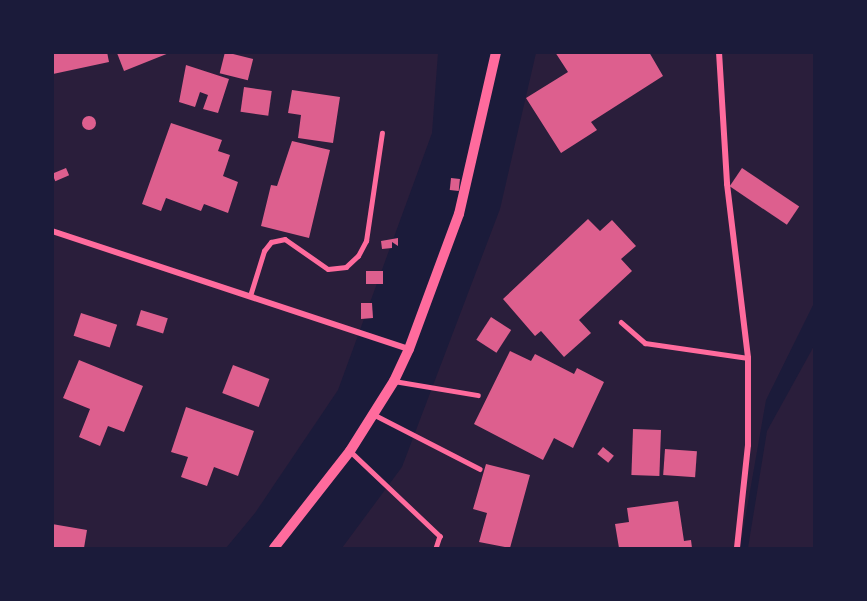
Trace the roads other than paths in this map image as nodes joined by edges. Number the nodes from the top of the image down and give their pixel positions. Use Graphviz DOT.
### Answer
graph roads {
  1 [pos="496,52"];
  2 [pos="719,52"];
  3 [pos="382,133"];
  4 [pos="52,231"];
  5 [pos="250,296"];
  6 [pos="621,322"];
  7 [pos="409,349"];
  8 [pos="748,358"];
  9 [pos="394,381"];
  10 [pos="478,395"];
  11 [pos="373,414"];
  12 [pos="350,451"];
  13 [pos="480,469"];
  14 [pos="274,549"];
  15 [pos="436,549"];
  16 [pos="737,549"];
  1 -- 7 [label="street"];
  2 -- 8 [label="street"];
  3 -- 5 [label="lane"];
  4 -- 5 [label="street"];
  5 -- 7 [label="street"];
  6 -- 8 [label="lane"];
  7 -- 9 [label="street"];
  8 -- 16 [label="street"];
  9 -- 10 [label="lane"];
  9 -- 11 [label="street"];
  11 -- 12 [label="street"];
  11 -- 13 [label="lane"];
  12 -- 14 [label="street"];
  12 -- 15 [label="lane"];
}
